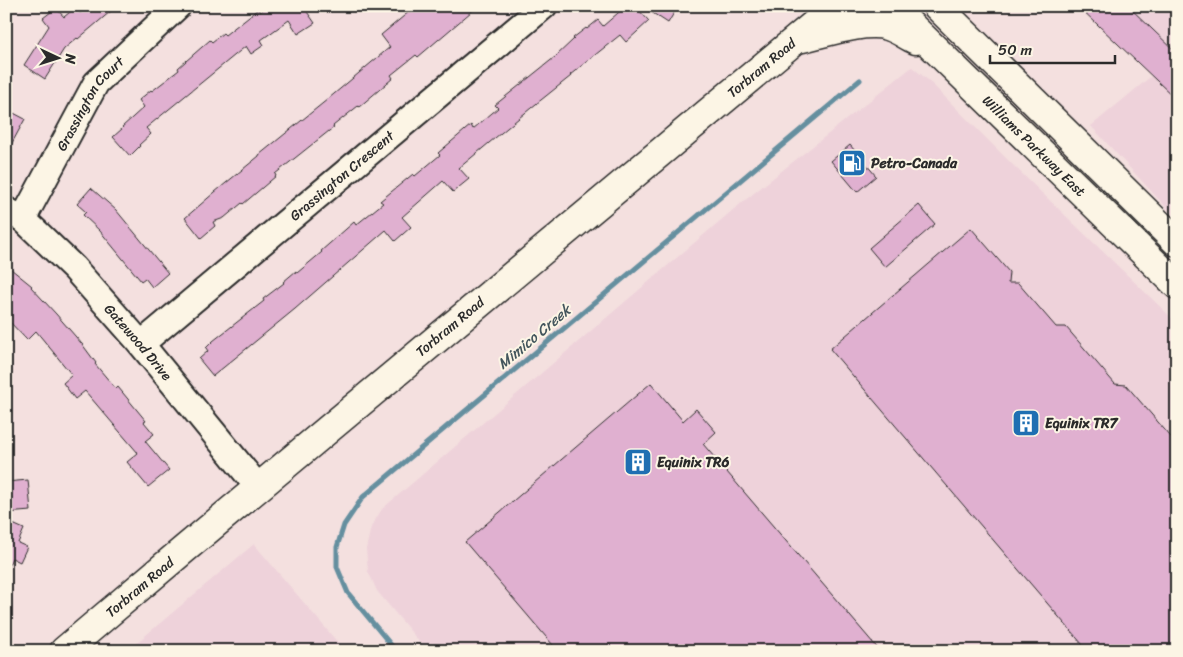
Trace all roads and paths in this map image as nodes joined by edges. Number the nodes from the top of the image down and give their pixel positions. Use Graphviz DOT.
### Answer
graph roads {
  1 [pos="178,6"];
  2 [pos="544,6"];
  3 [pos="836,6"];
  4 [pos="891,6"];
  5 [pos="937,6"];
  6 [pos="796,40"];
  7 [pos="938,52"];
  8 [pos="15,215"];
  9 [pos="1177,242"];
  10 [pos="1177,285"];
  11 [pos="141,344"];
  12 [pos="258,487"];
  13 [pos="64,651"];
  1 -- 8 [label="street, Grassington Court"];
  2 -- 11 [label="street, Grassington Crescent"];
  3 -- 6 [label="main road, Torbram Road"];
  4 -- 7 [label="main road, Williams Parkway East"];
  5 -- 9 [label="main road"];
  6 -- 7 [label="main road"];
  6 -- 12 [label="main road, Torbram Road"];
  7 -- 10 [label="main road, Williams Parkway East"];
  8 -- 11 [label="street, Gatewood Drive"];
  11 -- 12 [label="street, Gatewood Drive"];
  12 -- 13 [label="main road, Torbram Road"];
}
